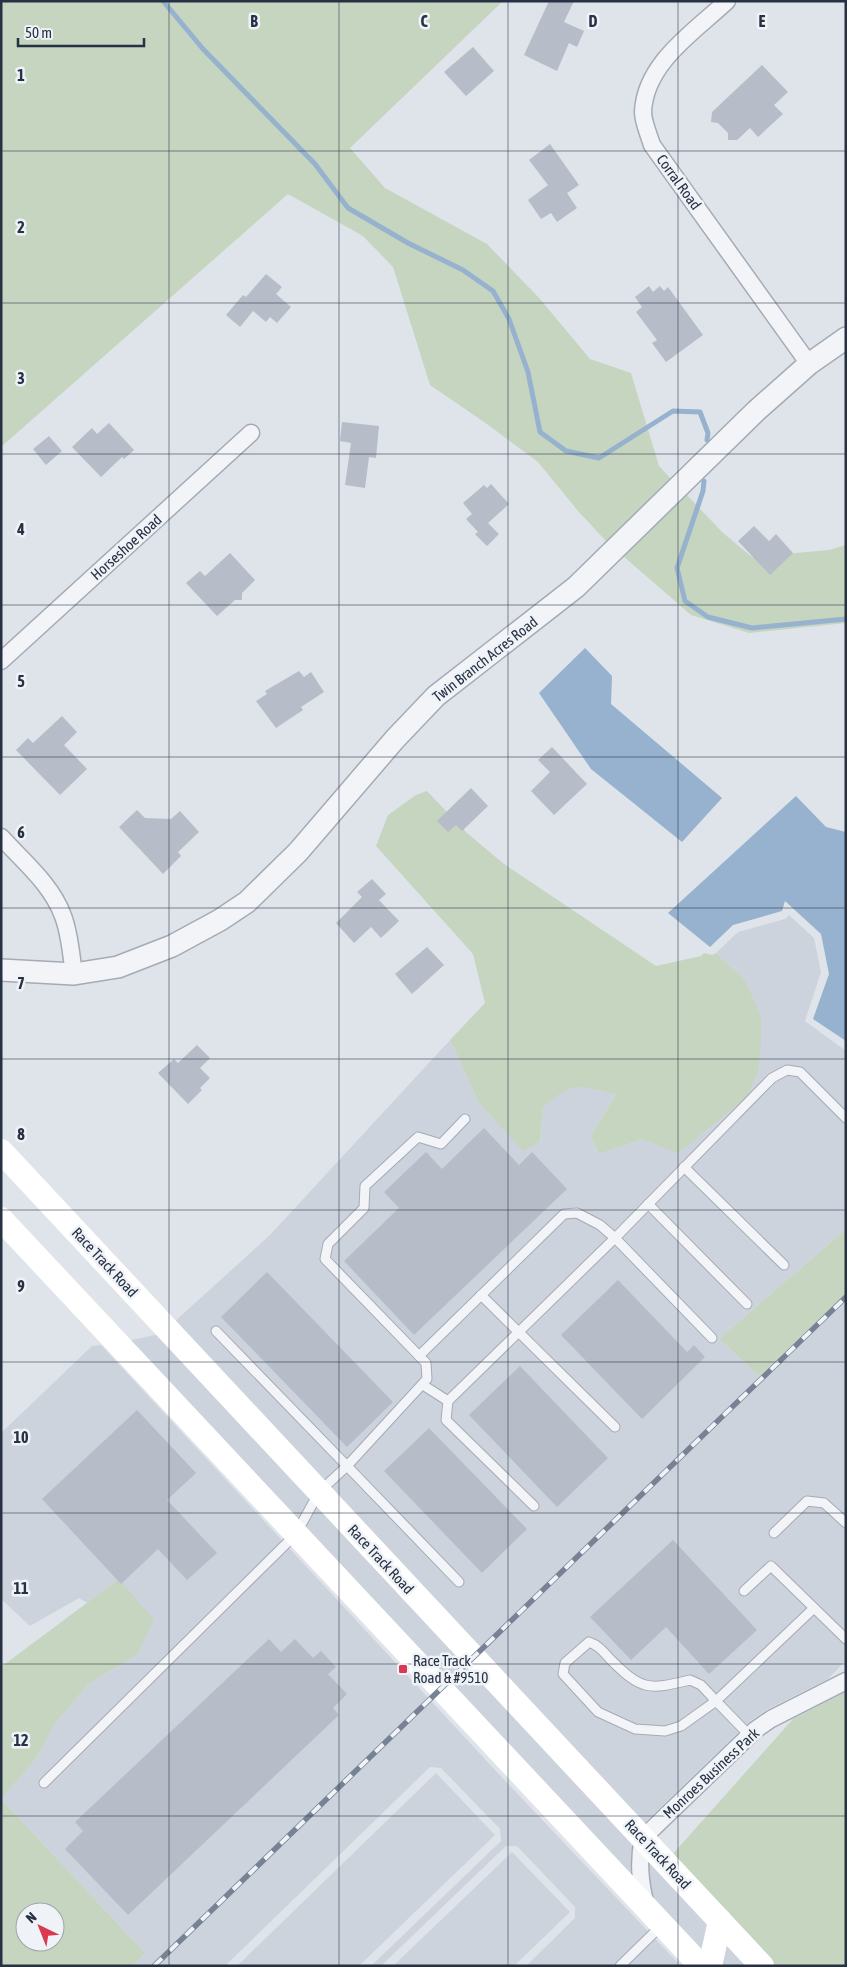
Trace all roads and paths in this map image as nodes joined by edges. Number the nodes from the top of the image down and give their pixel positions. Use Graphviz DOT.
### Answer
graph roads {
  1 [pos="727,1"];
  2 [pos="846,338"];
  3 [pos="809,364"];
  4 [pos="251,433"];
  5 [pos="1,661"];
  6 [pos="1,837"];
  7 [pos="1,970"];
  8 [pos="74,974"];
  9 [pos="846,1118"];
  10 [pos="465,1119"];
  11 [pos="1,1151"];
  12 [pos="684,1167"];
  13 [pos="648,1204"];
  14 [pos="1,1219"];
  15 [pos="614,1238"];
  16 [pos="784,1266"];
  17 [pos="481,1295"];
  18 [pos="747,1304"];
  19 [pos="216,1332"];
  20 [pos="518,1332"];
  21 [pos="712,1338"];
  22 [pos="419,1356"];
  23 [pos="423,1385"];
  24 [pos="448,1401"];
  25 [pos="615,1428"];
  26 [pos="347,1466"];
  27 [pos="319,1492"];
  28 [pos="534,1506"];
  29 [pos="846,1523"];
  30 [pos="774,1532"];
  31 [pos="296,1534"];
  32 [pos="459,1582"];
  33 [pos="744,1591"];
  34 [pos="814,1608"];
  35 [pos="846,1639"];
  36 [pos="846,1681"];
  37 [pos="716,1701"];
  38 [pos="749,1735"];
  39 [pos="44,1784"];
  40 [pos="643,1838"];
  41 [pos="646,1906"];
  42 [pos="720,1921"];
  43 [pos="663,1924"];
  44 [pos="620,1966"];
  45 [pos="701,1966"];
  46 [pos="710,1966"];
  47 [pos="762,1966"];
  1 -- 3 [label="street, Corral Road"];
  2 -- 3 [label="street, Twin Branch Acres Road"];
  3 -- 8 [label="street, Twin Branch Acres Road"];
  4 -- 5 [label="street, Horseshoe Road"];
  6 -- 8 [label="street"];
  7 -- 8 [label="street, Twin Branch Acres Road"];
  9 -- 12 [label="lane"];
  10 -- 22 [label="lane"];
  11 -- 27 [label="main road, Race Track Road"];
  12 -- 13 [label="lane"];
  12 -- 16 [label="lane"];
  13 -- 15 [label="lane"];
  13 -- 18 [label="lane"];
  14 -- 31 [label="main road"];
  15 -- 17 [label="lane"];
  15 -- 20 [label="lane"];
  15 -- 21 [label="lane"];
  17 -- 20 [label="lane"];
  17 -- 22 [label="lane"];
  19 -- 26 [label="lane"];
  20 -- 24 [label="lane"];
  20 -- 25 [label="lane"];
  22 -- 23 [label="lane"];
  23 -- 24 [label="lane"];
  23 -- 26 [label="lane"];
  24 -- 28 [label="lane"];
  26 -- 27 [label="lane"];
  26 -- 32 [label="lane"];
  27 -- 31 [label="lane"];
  27 -- 40 [label="main road, Race Track Road"];
  29 -- 30 [label="lane"];
  31 -- 39 [label="lane"];
  31 -- 41 [label="main road"];
  33 -- 34 [label="lane"];
  34 -- 35 [label="lane"];
  34 -- 37 [label="lane"];
  36 -- 38 [label="street, Monroes Business Park"];
  37 -- 37 [label="lane"];
  37 -- 38 [label="lane"];
  38 -- 40 [label="street, Monroes Business Park"];
  40 -- 41 [label="street"];
  40 -- 42 [label="main road, Race Track Road"];
  41 -- 43 [label="main road"];
  42 -- 46 [label="main road"];
  42 -- 47 [label="main road, Race Track Road"];
  43 -- 44 [label="lane"];
  43 -- 45 [label="main road"];
}
